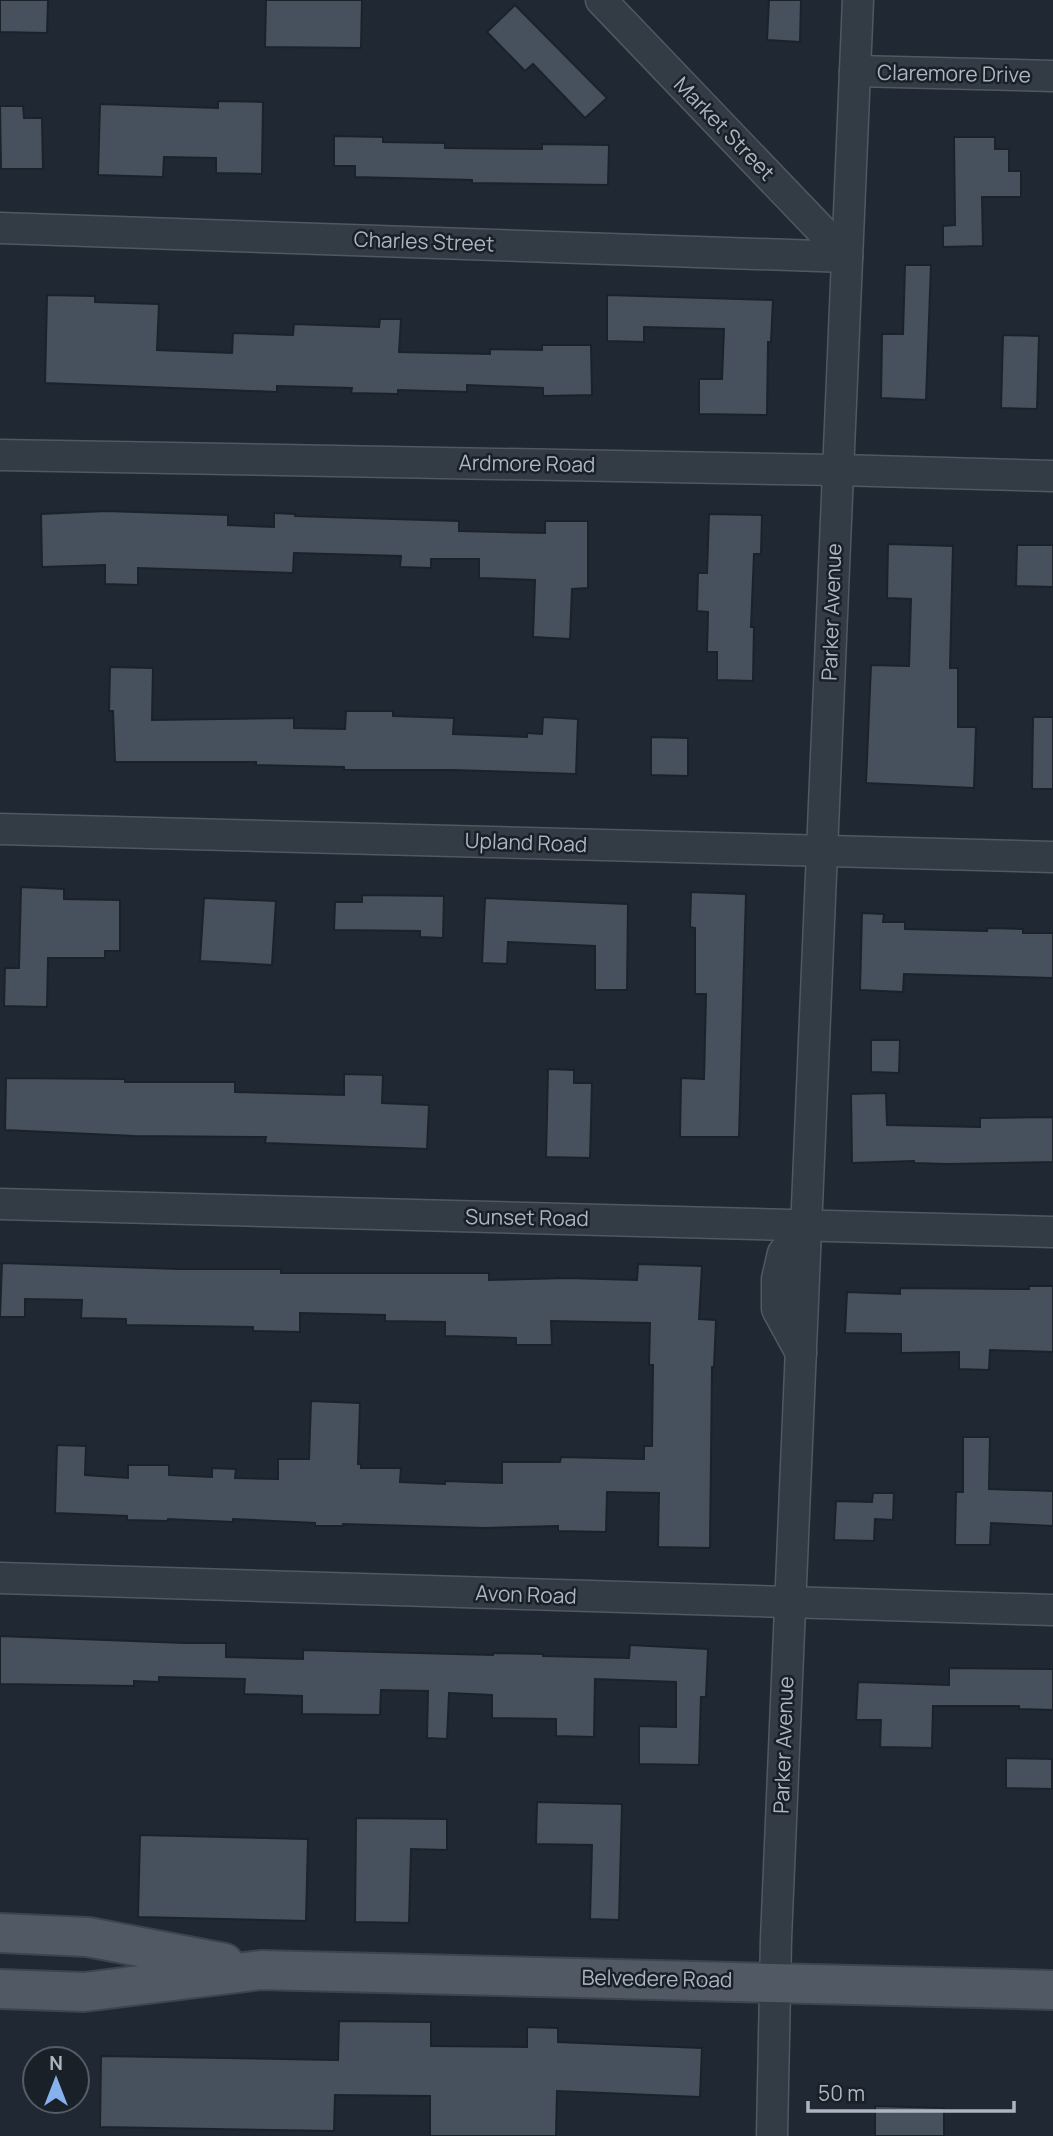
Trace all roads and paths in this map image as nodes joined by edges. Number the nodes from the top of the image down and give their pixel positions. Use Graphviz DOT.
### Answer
graph roads {
  1 [pos="601,0"];
  2 [pos="858,0"];
  3 [pos="855,71"];
  4 [pos="1053,76"];
  5 [pos="0,228"];
  6 [pos="847,257"];
  7 [pos="0,455"];
  8 [pos="838,470"];
  9 [pos="1053,476"];
  10 [pos="0,829"];
  11 [pos="822,851"];
  12 [pos="1053,857"];
  13 [pos="0,1204"];
  14 [pos="806,1225"];
  15 [pos="1053,1232"];
  16 [pos="0,1578"];
  17 [pos="790,1603"];
  18 [pos="1053,1611"];
  19 [pos="0,1933"];
  20 [pos="261,1970"];
  21 [pos="774,1982"];
  22 [pos="0,1989"];
  23 [pos="1053,1990"];
  24 [pos="772,2136"];
  1 -- 6 [label="street, Market Street"];
  2 -- 3 [label="street, Parker Avenue"];
  3 -- 4 [label="street, Claremore Drive"];
  3 -- 6 [label="street, Parker Avenue"];
  5 -- 6 [label="street, Charles Street"];
  6 -- 8 [label="street, Parker Avenue"];
  7 -- 8 [label="street, Ardmore Road"];
  8 -- 9 [label="street, Ardmore Road"];
  8 -- 11 [label="street, Parker Avenue"];
  10 -- 11 [label="street, Upland Road"];
  11 -- 12 [label="street, Upland Road"];
  11 -- 14 [label="street, Parker Avenue"];
  13 -- 14 [label="street, Sunset Road"];
  14 -- 15 [label="street, Sunset Road"];
  14 -- 17 [label="street, Parker Avenue"];
  16 -- 17 [label="street, Avon Road"];
  17 -- 18 [label="street, Avon Road"];
  17 -- 21 [label="street, Parker Avenue"];
  19 -- 20 [label="main road, Belvedere Road"];
  20 -- 21 [label="main road, Belvedere Road"];
  20 -- 22 [label="main road, Belvedere Road"];
  21 -- 23 [label="main road, Belvedere Road"];
  21 -- 24 [label="street, Parker Avenue"];
}
